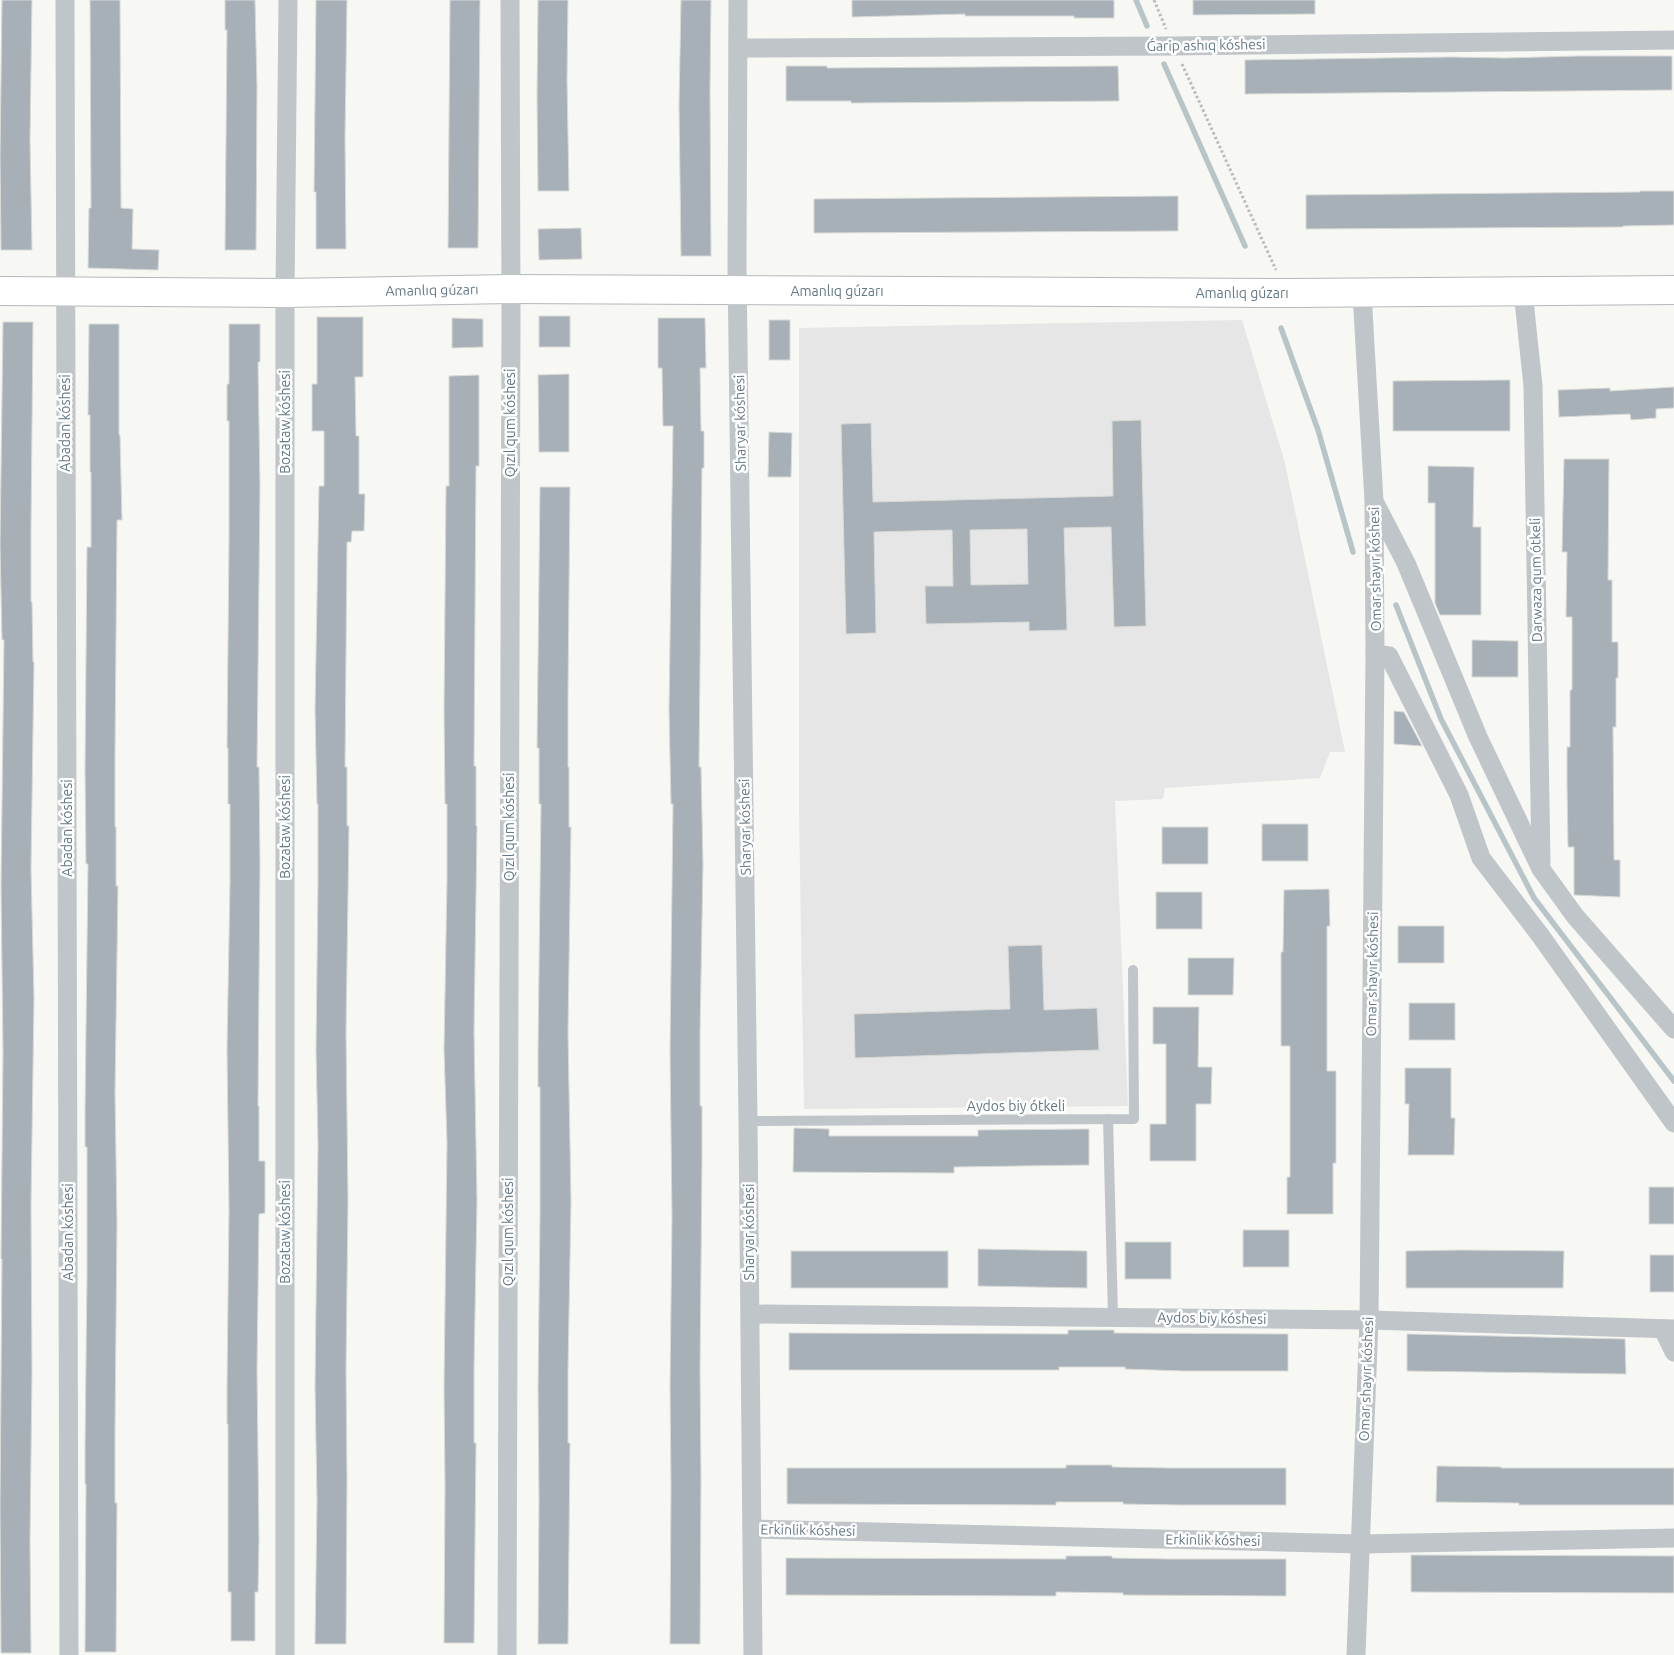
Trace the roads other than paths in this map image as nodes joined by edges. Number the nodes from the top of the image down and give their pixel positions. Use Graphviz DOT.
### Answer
graph roads {
  1 [pos="65,0"];
  2 [pos="288,0"];
  3 [pos="510,0"];
  4 [pos="738,0"];
  5 [pos="1674,40"];
  6 [pos="738,48"];
  7 [pos="511,289"];
  8 [pos="738,290"];
  9 [pos="1674,290"];
  10 [pos="0,291"];
  11 [pos="65,291"];
  12 [pos="1523,291"];
  13 [pos="285,293"];
  14 [pos="1362,293"];
  15 [pos="1374,501"];
  16 [pos="1375,654"];
  17 [pos="1541,869"];
  18 [pos="1133,970"];
  19 [pos="1674,1029"];
  20 [pos="1108,1119"];
  21 [pos="748,1121"];
  22 [pos="1674,1123"];
  23 [pos="750,1314"];
  24 [pos="1113,1317"];
  25 [pos="1369,1320"];
  26 [pos="1668,1329"];
  27 [pos="1674,1352"];
  28 [pos="752,1529"];
  29 [pos="1674,1538"];
  30 [pos="1360,1544"];
  31 [pos="69,1655"];
  32 [pos="286,1655"];
  33 [pos="507,1655"];
  34 [pos="753,1655"];
  35 [pos="1356,1655"];
  1 -- 11 [label="street, Abadan kóshesi"];
  2 -- 13 [label="street, Bozataw kóshesi"];
  3 -- 7 [label="street, Qızıl qum kóshesi"];
  4 -- 6 [label="street, Sharyar kóshesi"];
  5 -- 6 [label="street, Ǵarip ashıq kóshesi"];
  6 -- 8 [label="street, Sharyar kóshesi"];
  7 -- 8 [label="street, Amanlıq gúzarı"];
  7 -- 13 [label="street, Amanlıq gúzarı"];
  7 -- 33 [label="street, Qızıl qum kóshesi"];
  8 -- 14 [label="street, Amanlıq gúzarı"];
  8 -- 21 [label="street, Sharyar kóshesi"];
  9 -- 12 [label="street, Amanlıq gúzarı"];
  10 -- 11 [label="street, Amanlıq gúzarı"];
  11 -- 13 [label="street, Amanlıq gúzarı"];
  11 -- 31 [label="street, Abadan kóshesi"];
  12 -- 14 [label="street, Amanlıq gúzarı"];
  12 -- 17 [label="street, Darwaza qum ótkeli"];
  13 -- 32 [label="street, Bozataw kóshesi"];
  14 -- 15 [label="street, Omar shayır kóshesi"];
  15 -- 16 [label="street, Omar shayır kóshesi"];
  15 -- 17 [label="street"];
  16 -- 22 [label="street"];
  16 -- 25 [label="street, Omar shayır kóshesi"];
  17 -- 19 [label="street"];
  18 -- 20 [label="lane, Aydos biy ótkeli"];
  20 -- 21 [label="lane, Aydos biy ótkeli"];
  20 -- 24 [label="lane"];
  21 -- 23 [label="street, Sharyar kóshesi"];
  23 -- 24 [label="street, Aydos biy kóshesi"];
  23 -- 28 [label="street, Sharyar kóshesi"];
  24 -- 25 [label="street, Aydos biy kóshesi"];
  25 -- 26 [label="street, Aydos biy kóshesi"];
  25 -- 30 [label="street, Omar shayır kóshesi"];
  26 -- 27 [label="street"];
  28 -- 30 [label="street, Erkinlik kóshesi"];
  28 -- 34 [label="street, Sharyar kóshesi"];
  29 -- 30 [label="street, Erkinlik kóshesi"];
  30 -- 35 [label="street, Omar shayır kóshesi"];
}
